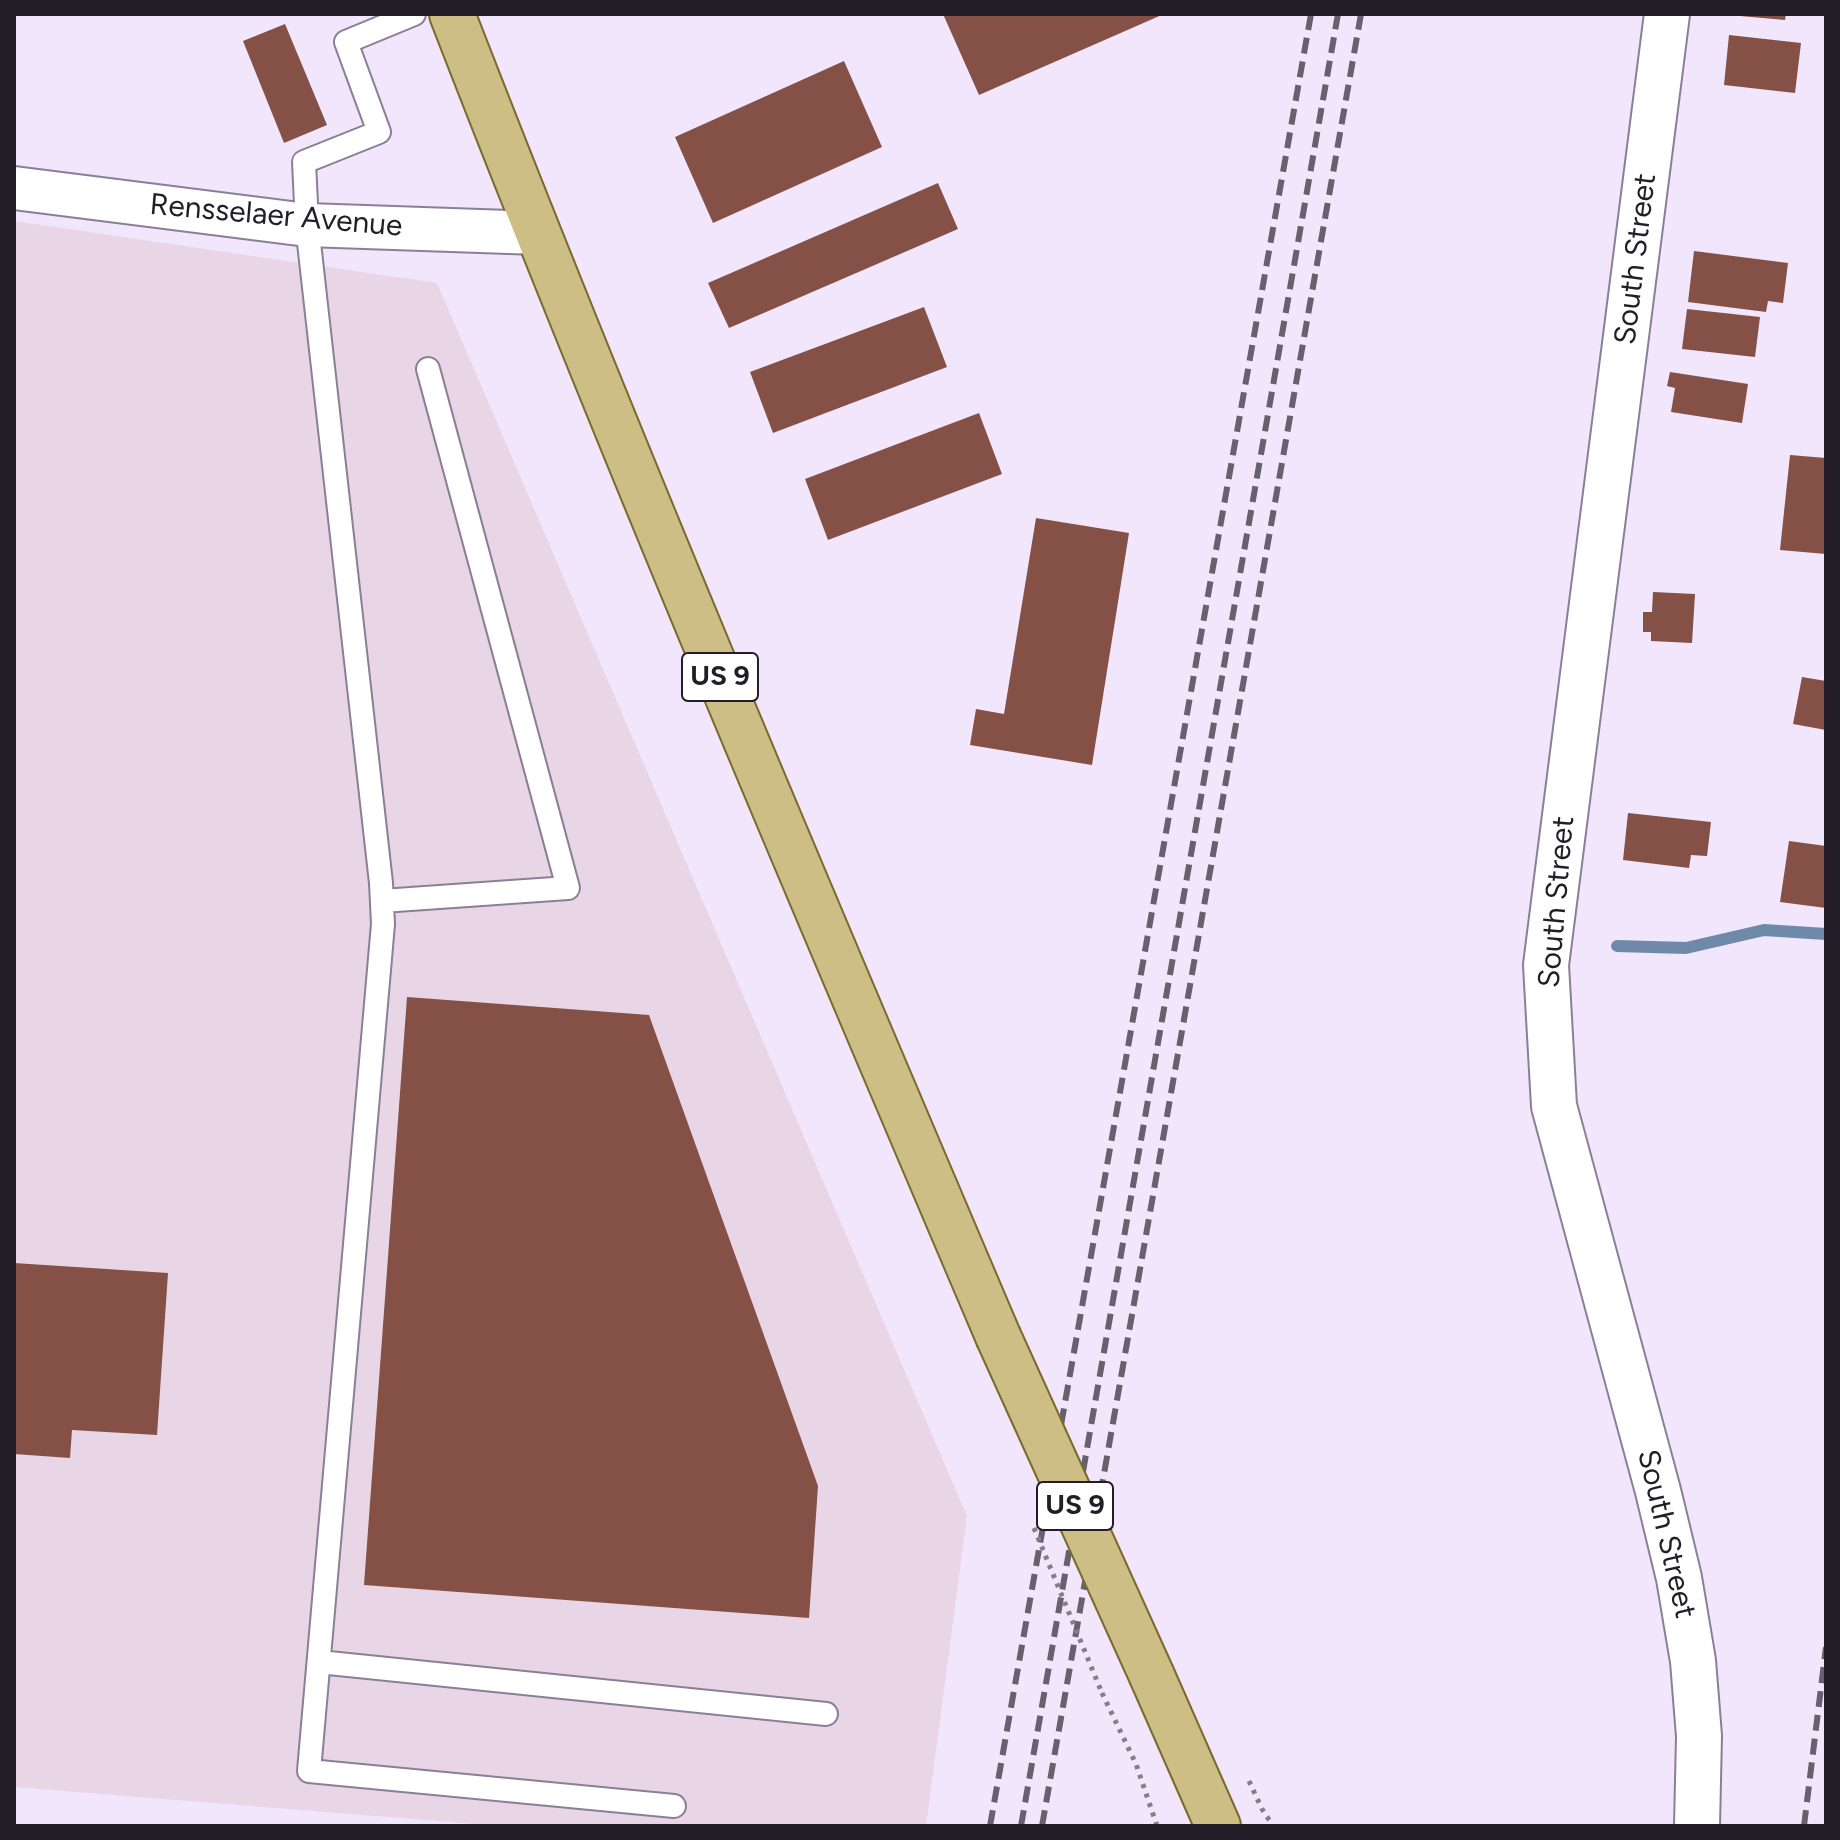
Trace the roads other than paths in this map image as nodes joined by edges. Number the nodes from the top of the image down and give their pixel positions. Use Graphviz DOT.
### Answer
graph roads {
  1 [pos="414,14"];
  2 [pos="452,14"];
  3 [pos="1667,14"];
  4 [pos="14,188"];
  5 [pos="307,225"];
  6 [pos="538,233"];
  7 [pos="428,369"];
  8 [pos="382,901"];
  9 [pos="319,1662"];
  10 [pos="826,1714"];
  11 [pos="674,1806"];
  12 [pos="1218,1826"];
  13 [pos="1697,1826"];
  1 -- 5 [label="lane"];
  2 -- 6 [label="main road, US 9"];
  3 -- 13 [label="street, South Street"];
  4 -- 5 [label="street, Rensselaer Avenue"];
  5 -- 6 [label="street, Rensselaer Avenue"];
  5 -- 8 [label="lane"];
  6 -- 12 [label="main road, US 9, bridge"];
  7 -- 8 [label="lane"];
  8 -- 9 [label="lane"];
  9 -- 10 [label="lane"];
  9 -- 11 [label="lane"];
}
